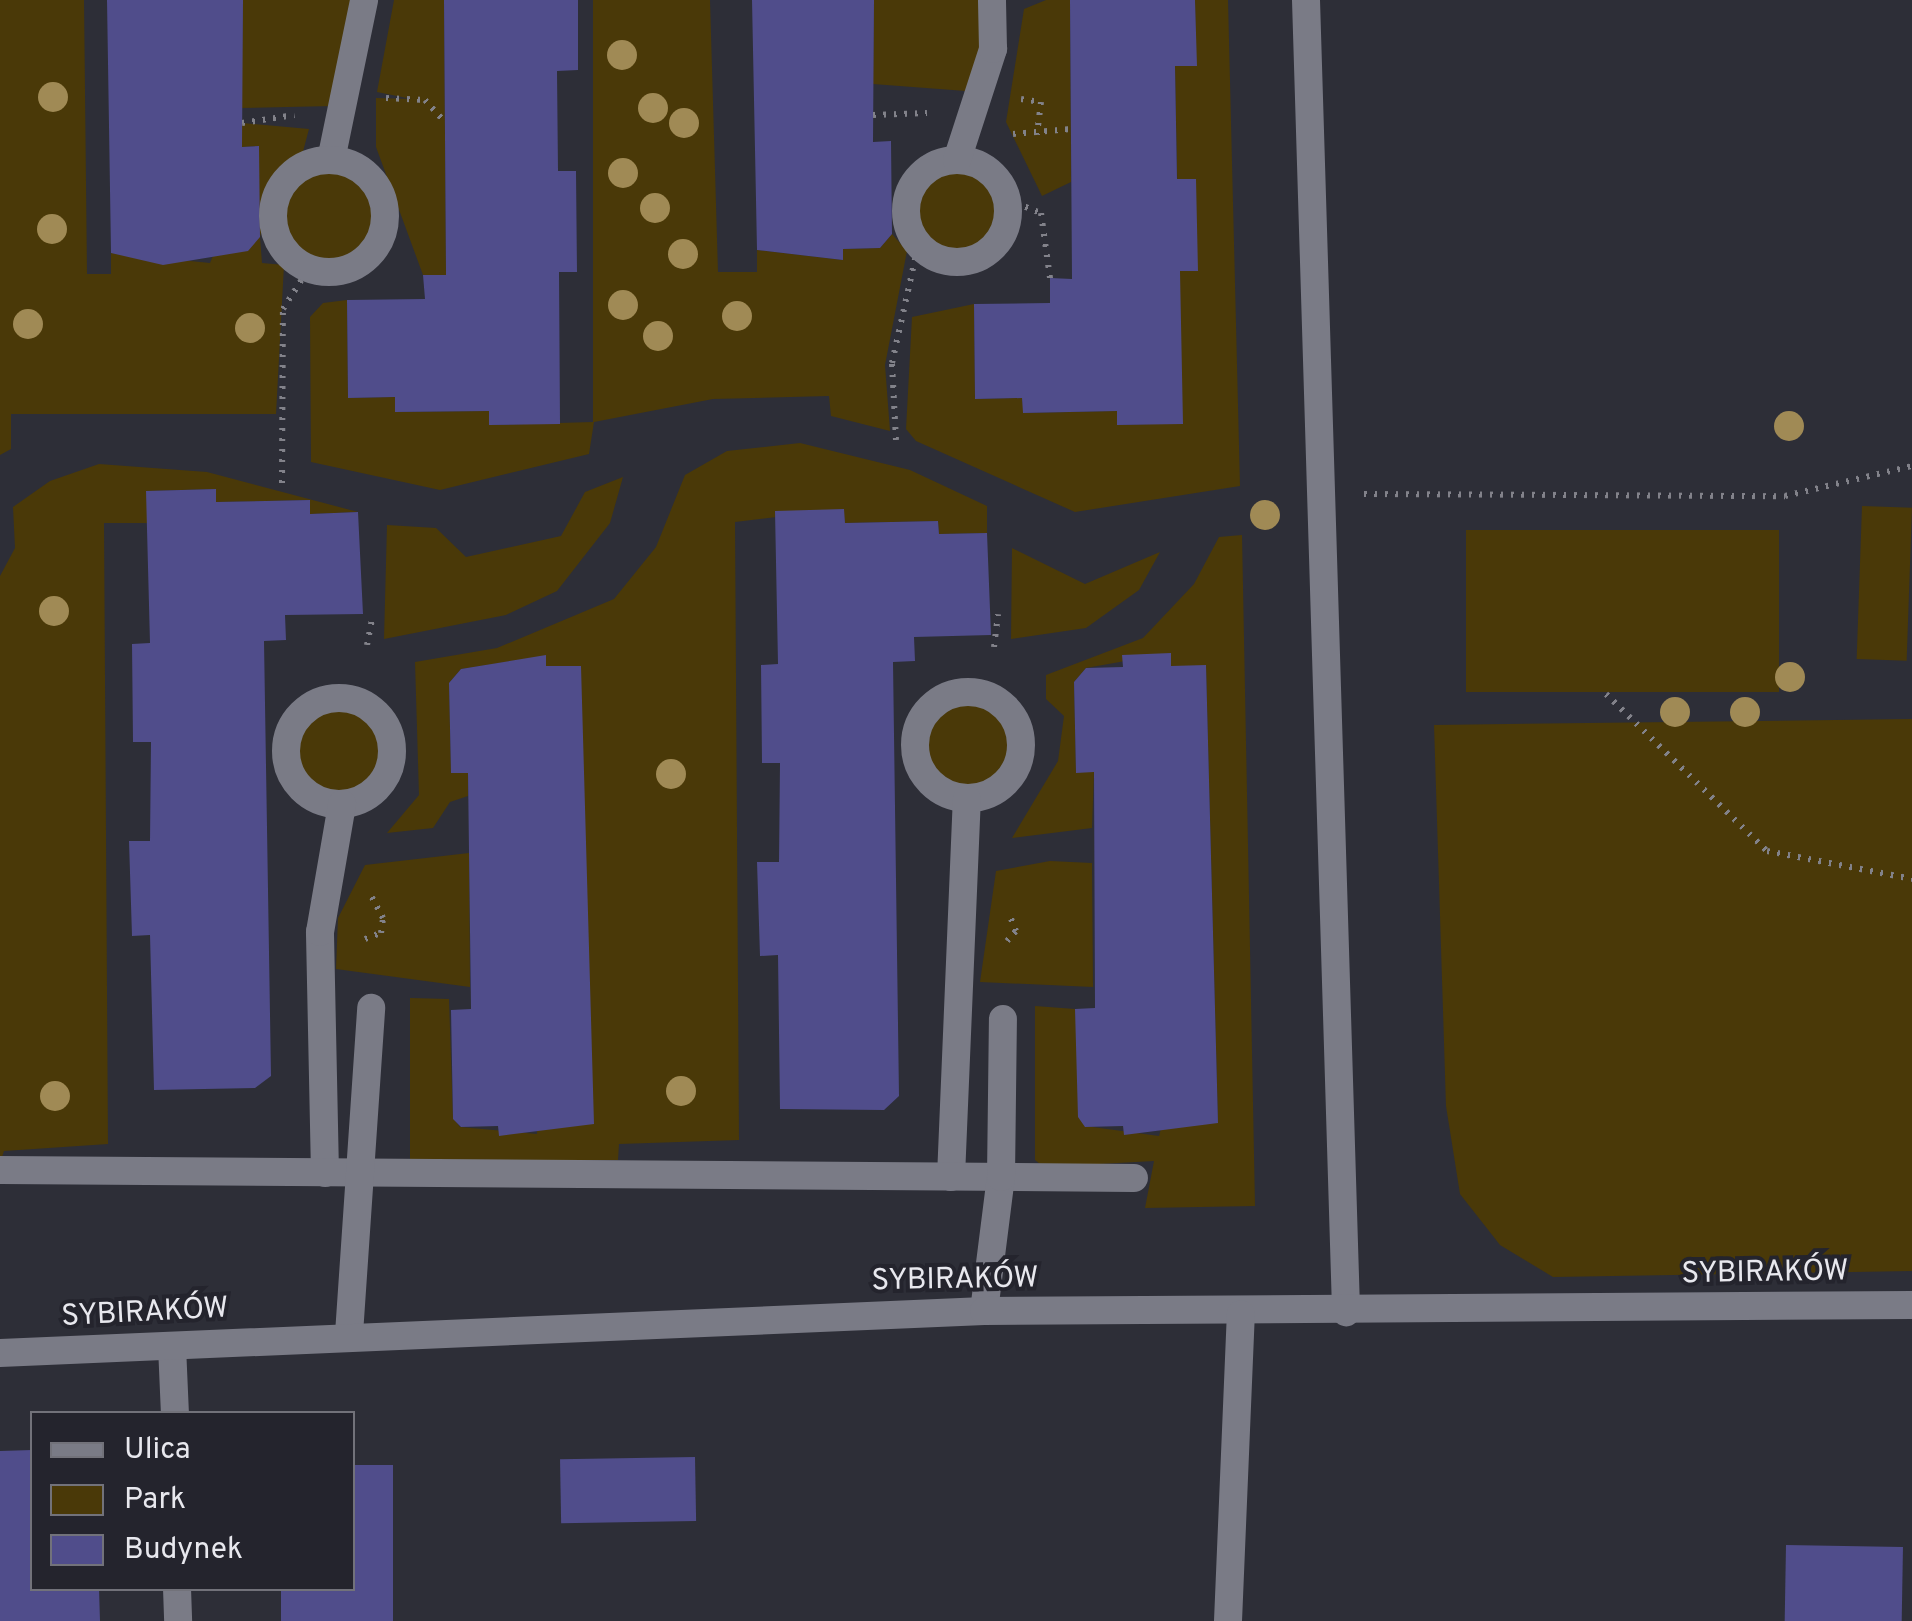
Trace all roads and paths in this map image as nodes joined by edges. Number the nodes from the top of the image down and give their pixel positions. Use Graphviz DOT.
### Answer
graph roads {
  1 [pos="364,0"];
  2 [pos="992,0"];
  3 [pos="1306,0"];
  4 [pos="344,97"];
  5 [pos="445,122"];
  6 [pos="1071,128"];
  7 [pos="961,147"];
  8 [pos="331,160"];
  9 [pos="1006,199"];
  10 [pos="918,246"];
  11 [pos="309,268"];
  12 [pos="1050,278"];
  13 [pos="896,440"];
  14 [pos="1912,466"];
  15 [pos="282,483"];
  16 [pos="1317,494"];
  17 [pos="998,614"];
  18 [pos="372,619"];
  19 [pos="367,644"];
  20 [pos="994,648"];
  21 [pos="1606,694"];
  22 [pos="966,799"];
  23 [pos="342,804"];
  24 [pos="1912,879"];
  25 [pos="371,1008"];
  26 [pos="1003,1019"];
  27 [pos="0,1170"];
  28 [pos="325,1172"];
  29 [pos="364,1172"];
  30 [pos="951,1177"];
  31 [pos="1001,1178"];
  32 [pos="1134,1178"];
  33 [pos="1912,1305"];
  34 [pos="984,1311"];
  35 [pos="1346,1312"];
  36 [pos="1241,1314"];
  37 [pos="350,1334"];
  38 [pos="172,1346"];
  39 [pos="0,1353"];
  40 [pos="174,1411"];
  41 [pos="177,1591"];
  42 [pos="178,1621"];
  43 [pos="1228,1621"];
  1 -- 4 [label="street"];
  2 -- 7 [label="street"];
  3 -- 16 [label="street"];
  4 -- 5 [label="path"];
  4 -- 8 [label="street"];
  6 -- 7 [label="path"];
  7 -- 9 [label="street"];
  7 -- 10 [label="street"];
  8 -- 11 [label="street"];
  8 -- 11 [label="street"];
  9 -- 10 [label="street"];
  9 -- 12 [label="path"];
  10 -- 13 [label="path"];
  11 -- 15 [label="path"];
  14 -- 16 [label="path"];
  16 -- 35 [label="street"];
  17 -- 20 [label="path"];
  18 -- 19 [label="path"];
  21 -- 24 [label="path"];
  22 -- 30 [label="street"];
  23 -- 28 [label="street"];
  25 -- 29 [label="street"];
  26 -- 31 [label="street"];
  27 -- 28 [label="street"];
  28 -- 29 [label="street"];
  29 -- 30 [label="street"];
  29 -- 37 [label="street"];
  30 -- 31 [label="street"];
  31 -- 32 [label="street"];
  31 -- 34 [label="street"];
  33 -- 35 [label="street, SYBIRAKÓW"];
  34 -- 36 [label="street, SYBIRAKÓW"];
  34 -- 37 [label="street, SYBIRAKÓW"];
  35 -- 36 [label="street, SYBIRAKÓW"];
  36 -- 43 [label="street"];
  37 -- 38 [label="street, SYBIRAKÓW"];
  38 -- 39 [label="street, SYBIRAKÓW"];
  38 -- 40 [label="street"];
  41 -- 42 [label="street"];
}
